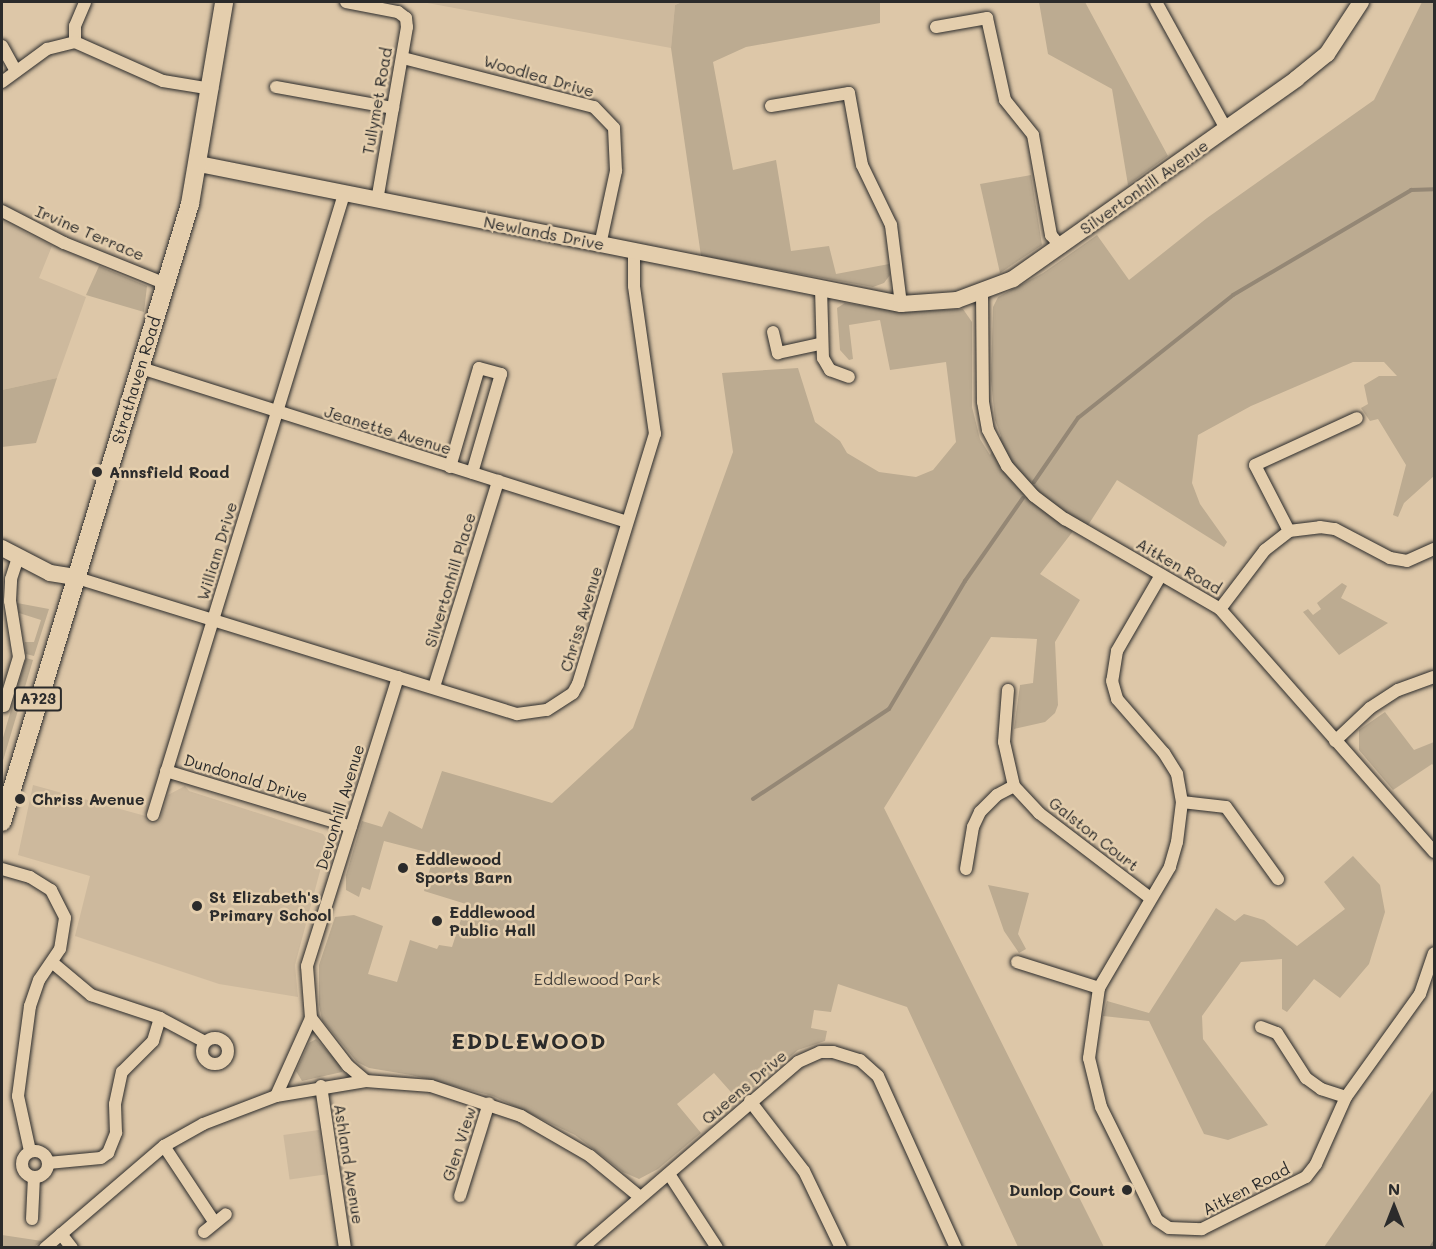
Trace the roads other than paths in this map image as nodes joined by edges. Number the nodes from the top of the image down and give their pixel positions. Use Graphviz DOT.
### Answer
graph roads {
  1 [pos="85,2"];
  2 [pos="224,2"];
  3 [pos="346,2"];
  4 [pos="1156,2"];
  5 [pos="1361,2"];
  6 [pos="936,27"];
  7 [pos="75,42"];
  8 [pos="2,46"];
  9 [pos="403,58"];
  10 [pos="16,71"];
  11 [pos="2,82"];
  12 [pos="276,87"];
  13 [pos="212,89"];
  14 [pos="771,106"];
  15 [pos="393,108"];
  16 [pos="1226,129"];
  17 [pos="199,164"];
  18 [pos="344,194"];
  19 [pos="377,200"];
  20 [pos="2,211"];
  21 [pos="600,245"];
  22 [pos="1061,246"];
  23 [pos="634,251"];
  24 [pos="166,284"];
  25 [pos="821,288"];
  26 [pos="982,292"];
  27 [pos="895,303"];
  28 [pos="773,332"];
  29 [pos="820,344"];
  30 [pos="141,368"];
  31 [pos="849,377"];
  32 [pos="277,413"];
  33 [pos="1357,418"];
  34 [pos="450,466"];
  35 [pos="472,473"];
  36 [pos="498,481"];
  37 [pos="627,522"];
  38 [pos="1289,531"];
  39 [pos="2,548"];
  40 [pos="1434,549"];
  41 [pos="18,558"];
  42 [pos="1161,575"];
  43 [pos="74,576"];
  44 [pos="1220,609"];
  45 [pos="213,620"];
  46 [pos="398,677"];
  47 [pos="1434,677"];
  48 [pos="434,687"];
  49 [pos="1008,690"];
  50 [pos="4,705"];
  51 [pos="1335,741"];
  52 [pos="166,771"];
  53 [pos="1014,786"];
  54 [pos="1182,802"];
  55 [pos="153,815"];
  56 [pos="2,822"];
  57 [pos="351,827"];
  58 [pos="1434,852"];
  59 [pos="2,869"];
  60 [pos="966,869"];
  61 [pos="1278,879"];
  62 [pos="1149,897"];
  63 [pos="1434,953"];
  64 [pos="1017,962"];
  65 [pos="53,963"];
  66 [pos="1099,988"];
  67 [pos="160,1018"];
  68 [pos="311,1018"];
  69 [pos="1261,1027"];
  70 [pos="205,1042"];
  71 [pos="366,1081"];
  72 [pos="321,1086"];
  73 [pos="276,1095"];
  74 [pos="1346,1097"];
  75 [pos="750,1101"];
  76 [pos="489,1103"];
  77 [pos="164,1146"];
  78 [pos="30,1151"];
  79 [pos="48,1163"];
  80 [pos="669,1174"];
  81 [pos="34,1177"];
  82 [pos="460,1196"];
  83 [pos="640,1197"];
  84 [pos="226,1214"];
  85 [pos="32,1219"];
  86 [pos="215,1223"];
  87 [pos="204,1232"];
  88 [pos="61,1234"];
  89 [pos="45,1248"];
  90 [pos="72,1248"];
  91 [pos="345,1248"];
  92 [pos="582,1248"];
  93 [pos="717,1248"];
  94 [pos="841,1248"];
  95 [pos="956,1248"];
  1 -- 7 [label="street"];
  2 -- 13 [label="main road, Strathaven Road / A723"];
  3 -- 9 [label="street, Tullymet Road"];
  4 -- 16 [label="street"];
  5 -- 16 [label="street, Silvertonhill Avenue"];
  6 -- 22 [label="street"];
  7 -- 10 [label="street"];
  7 -- 13 [label="street"];
  8 -- 10 [label="street"];
  9 -- 15 [label="street, Tullymet Road"];
  9 -- 21 [label="street, Woodlea Drive"];
  10 -- 11 [label="street"];
  12 -- 15 [label="street"];
  13 -- 17 [label="main road, Strathaven Road / A723"];
  14 -- 27 [label="street"];
  15 -- 19 [label="street, Tullymet Road"];
  16 -- 22 [label="street, Silvertonhill Avenue"];
  17 -- 18 [label="street, Newlands Drive"];
  17 -- 24 [label="main road, Strathaven Road / A723"];
  18 -- 19 [label="street, Newlands Drive"];
  18 -- 32 [label="street, William Drive"];
  19 -- 21 [label="street, Newlands Drive"];
  20 -- 24 [label="street, Irvine Terrace"];
  21 -- 23 [label="street, Newlands Drive"];
  22 -- 26 [label="street, Silvertonhill Avenue"];
  23 -- 25 [label="street, Newlands Drive"];
  23 -- 37 [label="street, Chriss Avenue"];
  24 -- 30 [label="main road, Strathaven Road / A723"];
  25 -- 27 [label="street, Newlands Drive"];
  25 -- 29 [label="street"];
  26 -- 27 [label="street, Silvertonhill Avenue"];
  26 -- 42 [label="street, Aitken Road"];
  28 -- 29 [label="street"];
  29 -- 31 [label="street"];
  30 -- 32 [label="street, Jeanette Avenue"];
  30 -- 43 [label="main road, Strathaven Road / A723"];
  32 -- 34 [label="street, Jeanette Avenue"];
  32 -- 45 [label="street, William Drive"];
  33 -- 38 [label="street"];
  34 -- 35 [label="street, Jeanette Avenue"];
  34 -- 35 [label="street"];
  35 -- 36 [label="street, Jeanette Avenue"];
  36 -- 37 [label="street, Jeanette Avenue"];
  36 -- 48 [label="street, Silvertonhill Place"];
  37 -- 48 [label="street, Chriss Avenue"];
  38 -- 40 [label="street"];
  38 -- 44 [label="street"];
  39 -- 41 [label="street"];
  41 -- 43 [label="street"];
  41 -- 50 [label="street"];
  42 -- 44 [label="street, Aitken Road"];
  42 -- 54 [label="street"];
  43 -- 45 [label="street, Chriss Avenue"];
  43 -- 56 [label="main road, Strathaven Road / A723"];
  44 -- 51 [label="street, Aitken Road"];
  45 -- 46 [label="street, Chriss Avenue"];
  45 -- 52 [label="street, William Drive"];
  46 -- 48 [label="street, Chriss Avenue"];
  46 -- 57 [label="street, Devonhill Avenue"];
  47 -- 51 [label="street"];
  49 -- 53 [label="street, Galston Court"];
  51 -- 58 [label="street, Aitken Road"];
  52 -- 55 [label="street, William Drive"];
  52 -- 57 [label="street, Dundonald Drive"];
  53 -- 60 [label="street"];
  53 -- 62 [label="street, Galston Court"];
  54 -- 61 [label="street"];
  54 -- 62 [label="street, Aitken Road"];
  57 -- 68 [label="street, Devonhill Avenue"];
  59 -- 65 [label="street"];
  62 -- 66 [label="street, Aitken Road"];
  63 -- 74 [label="street, Aitken Road"];
  64 -- 66 [label="street"];
  65 -- 67 [label="street"];
  65 -- 78 [label="street"];
  66 -- 74 [label="street, Aitken Road"];
  67 -- 70 [label="street"];
  67 -- 79 [label="street"];
  68 -- 71 [label="street"];
  68 -- 73 [label="street, Devonhill Avenue"];
  69 -- 74 [label="street"];
  71 -- 72 [label="street"];
  71 -- 76 [label="street"];
  72 -- 73 [label="street"];
  72 -- 91 [label="street, Ashland Avenue"];
  73 -- 77 [label="street"];
  75 -- 80 [label="street, Queens Drive"];
  75 -- 94 [label="street"];
  75 -- 95 [label="street, Queens Drive"];
  76 -- 82 [label="street, Glen View"];
  76 -- 83 [label="street"];
  77 -- 86 [label="street"];
  77 -- 88 [label="street"];
  78 -- 79 [label="street"];
  78 -- 81 [label="street"];
  79 -- 81 [label="street"];
  80 -- 83 [label="street, Queens Drive"];
  80 -- 93 [label="street"];
  81 -- 85 [label="street"];
  83 -- 92 [label="street, Queens Drive"];
  84 -- 86 [label="street"];
  86 -- 87 [label="street"];
  88 -- 89 [label="street"];
  88 -- 90 [label="street"];
}
